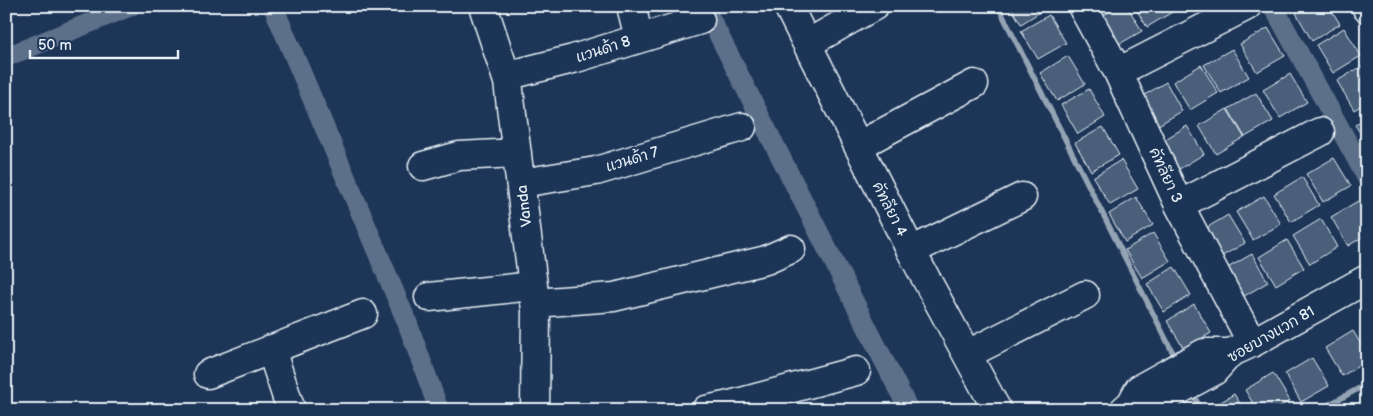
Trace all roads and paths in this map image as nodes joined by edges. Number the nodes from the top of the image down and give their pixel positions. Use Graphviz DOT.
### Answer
graph roads {
  1 [pos="483,6"];
  2 [pos="631,6"];
  3 [pos="788,6"];
  4 [pos="874,6"];
  5 [pos="1082,6"];
  6 [pos="1247,6"];
  7 [pos="700,20"];
  8 [pos="639,38"];
  9 [pos="807,44"];
  10 [pos="1118,72"];
  11 [pos="506,76"];
  12 [pos="974,84"];
  13 [pos="742,127"];
  14 [pos="1320,132"];
  15 [pos="858,146"];
  16 [pos="517,153"];
  17 [pos="423,166"];
  18 [pos="521,183"];
  19 [pos="1022,197"];
  20 [pos="1179,206"];
  21 [pos="791,249"];
  22 [pos="911,252"];
  23 [pos="1367,279"];
  24 [pos="534,294"];
  25 [pos="1086,295"];
  26 [pos="429,297"];
  27 [pos="363,314"];
  28 [pos="271,349"];
  29 [pos="968,354"];
  30 [pos="1225,355"];
  31 [pos="856,371"];
  32 [pos="208,374"];
  33 [pos="1135,402"];
  34 [pos="291,410"];
  35 [pos="535,410"];
  36 [pos="706,410"];
  37 [pos="997,410"];
  1 -- 11 [label="street, Vanda"];
  2 -- 8 [label="street"];
  3 -- 9 [label="street, คัทลียา 4"];
  4 -- 9 [label="street"];
  5 -- 10 [label="street, คัทลียา 3"];
  6 -- 10 [label="street"];
  7 -- 8 [label="street, แวนด้า 8"];
  8 -- 11 [label="street, แวนด้า 8"];
  9 -- 15 [label="street, คัทลียา 4"];
  10 -- 20 [label="street, คัทลียา 3"];
  11 -- 16 [label="street, Vanda"];
  12 -- 15 [label="street"];
  13 -- 18 [label="street, แวนด้า 7"];
  14 -- 20 [label="street"];
  15 -- 22 [label="street, คัทลียา 4"];
  16 -- 17 [label="street"];
  16 -- 18 [label="street, Vanda"];
  18 -- 24 [label="street, Vanda"];
  19 -- 22 [label="street"];
  20 -- 30 [label="street, คัทลียา 3"];
  21 -- 24 [label="street"];
  22 -- 29 [label="street, คัทลียา 4"];
  23 -- 30 [label="street, ซอยบางแวก 81"];
  24 -- 26 [label="street"];
  24 -- 35 [label="street, Vanda"];
  25 -- 29 [label="street"];
  27 -- 28 [label="street"];
  28 -- 32 [label="street"];
  28 -- 34 [label="street"];
  29 -- 37 [label="street, คัทลียา 4"];
  30 -- 33 [label="street, ซอยบางแวก 81"];
  31 -- 36 [label="street"];
}
